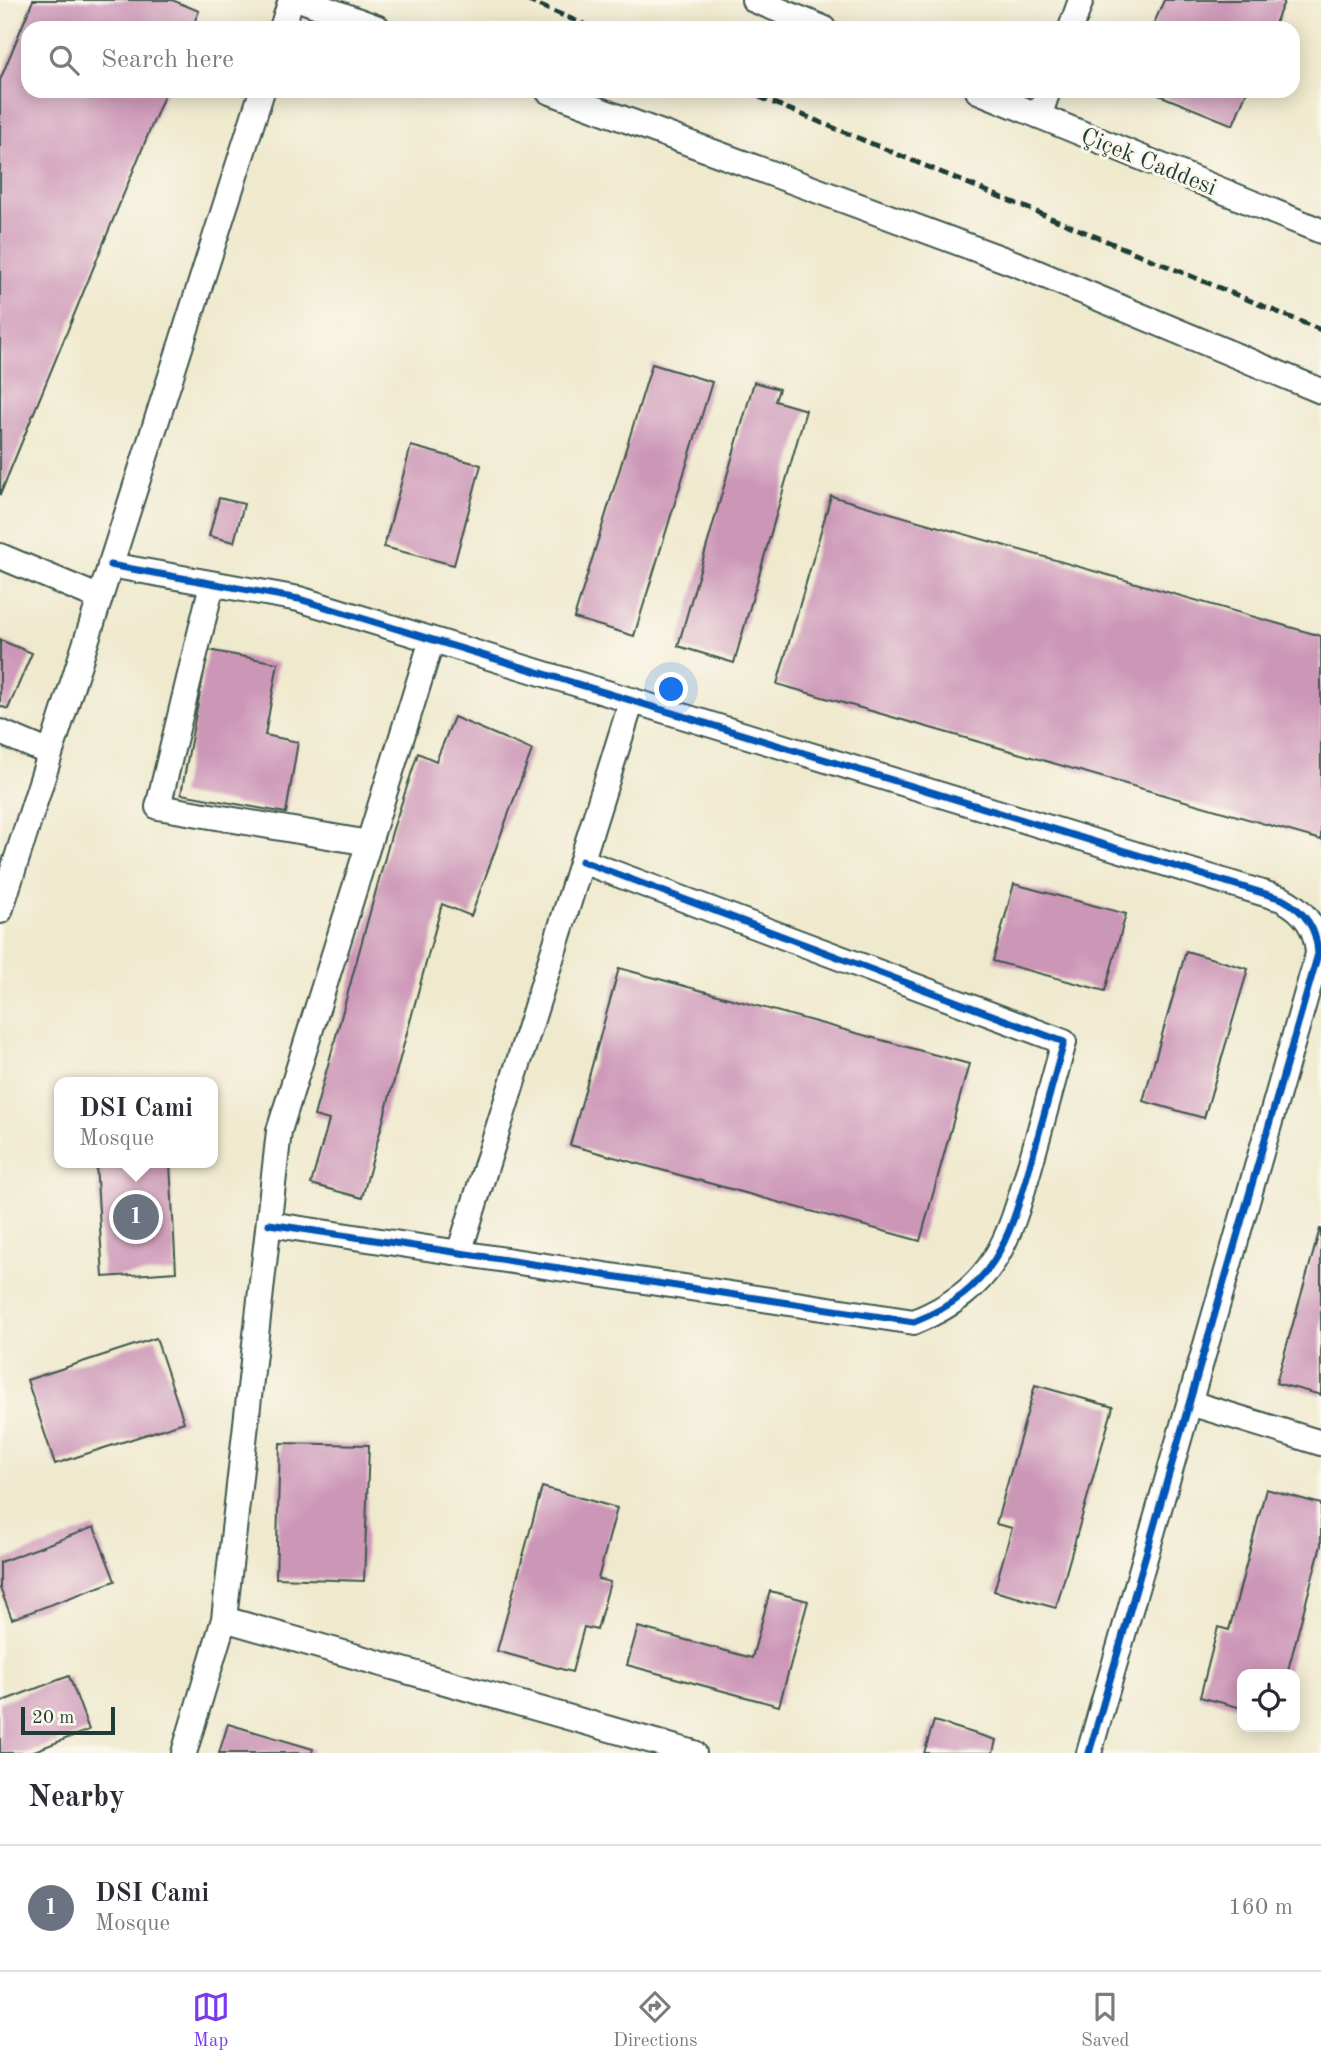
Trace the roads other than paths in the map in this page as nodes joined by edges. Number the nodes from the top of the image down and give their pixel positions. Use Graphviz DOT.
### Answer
graph roads {
  1 [pos="290,0"];
  2 [pos="302,0"];
  3 [pos="754,0"];
  4 [pos="1081,0"];
  5 [pos="284,21"];
  6 [pos="359,21"];
  7 [pos="806,21"];
  8 [pos="1074,21"];
  9 [pos="259,98"];
  10 [pos="567,98"];
  11 [pos="995,98"];
  12 [pos="1046,98"];
  13 [pos="1040,116"];
  14 [pos="1321,231"];
  15 [pos="1321,391"];
  16 [pos="0,556"];
  17 [pos="110,565"];
  18 [pos="212,583"];
  19 [pos="100,598"];
  20 [pos="432,640"];
  21 [pos="632,700"];
  22 [pos="0,732"];
  23 [pos="51,753"];
  24 [pos="369,843"];
  25 [pos="582,861"];
  26 [pos="0,911"];
  27 [pos="269,1224"];
  28 [pos="459,1253"];
  29 [pos="1190,1403"];
  30 [pos="1321,1443"];
  31 [pos="225,1619"];
  32 [pos="184,1753"];
  33 [pos="694,1753"];
  34 [pos="1089,1753"];
  1 -- 5 [label="street"];
  2 -- 6 [label="street"];
  3 -- 7 [label="street"];
  4 -- 8 [label="street"];
  9 -- 17 [label="street"];
  10 -- 15 [label="street"];
  11 -- 13 [label="street, Çiçek Caddesi"];
  12 -- 13 [label="street"];
  13 -- 14 [label="street, Çiçek Caddesi"];
  16 -- 19 [label="street"];
  17 -- 18 [label="street"];
  17 -- 19 [label="street"];
  18 -- 20 [label="street"];
  18 -- 24 [label="street"];
  19 -- 23 [label="street"];
  20 -- 21 [label="street"];
  20 -- 24 [label="street"];
  21 -- 25 [label="street"];
  21 -- 29 [label="street"];
  22 -- 23 [label="street"];
  23 -- 26 [label="street"];
  24 -- 27 [label="street"];
  25 -- 28 [label="street"];
  25 -- 28 [label="street"];
  27 -- 28 [label="street"];
  27 -- 31 [label="street"];
  29 -- 30 [label="street"];
  29 -- 34 [label="street"];
  31 -- 32 [label="street"];
  31 -- 33 [label="street"];
}
